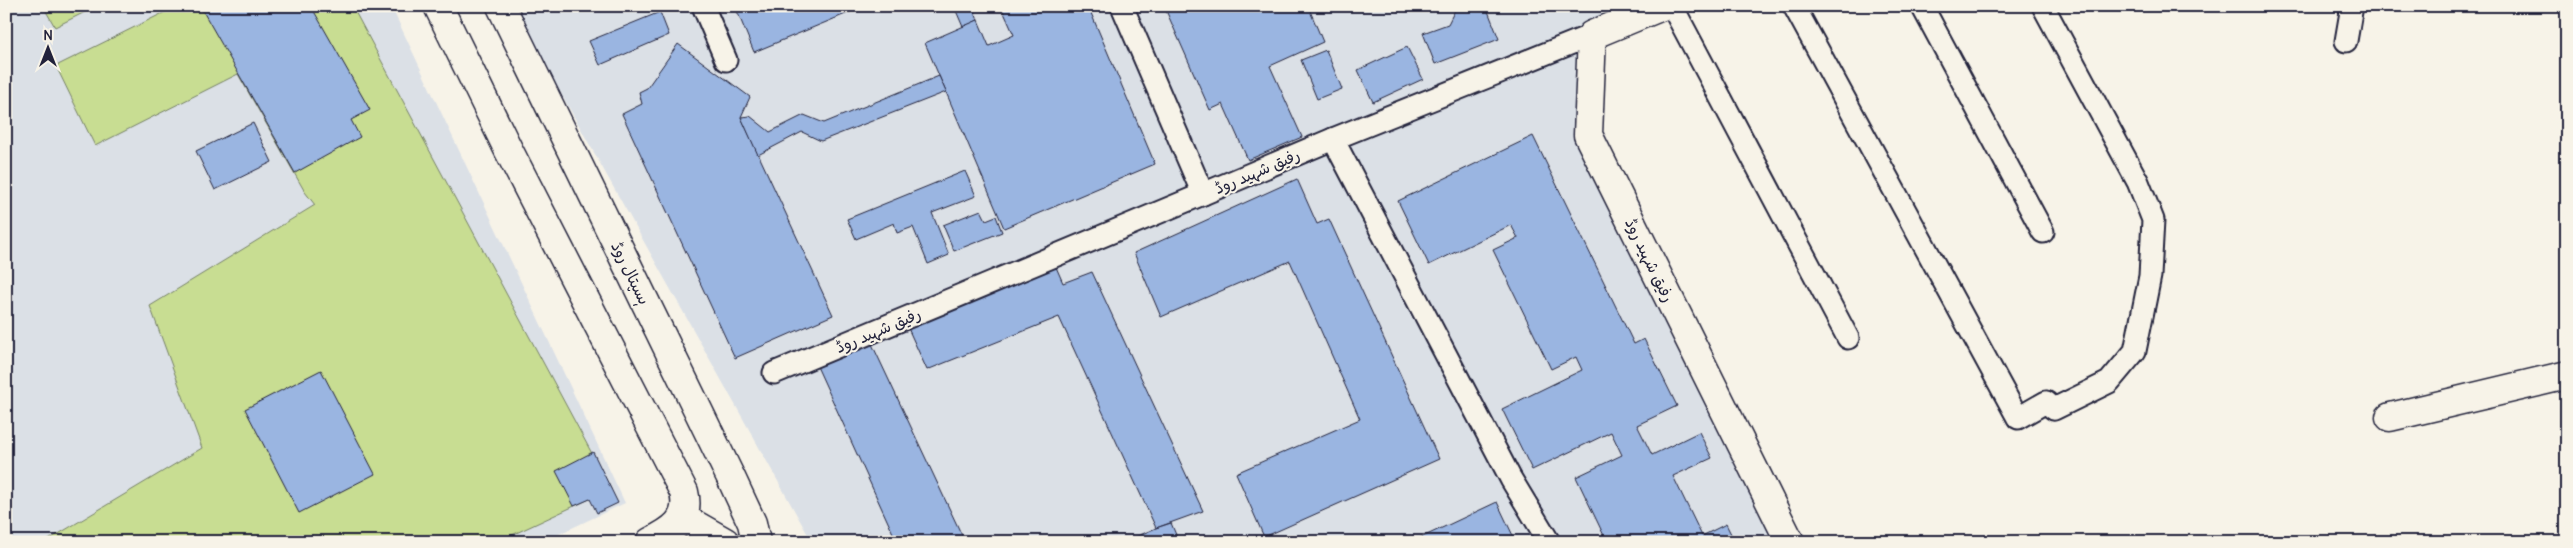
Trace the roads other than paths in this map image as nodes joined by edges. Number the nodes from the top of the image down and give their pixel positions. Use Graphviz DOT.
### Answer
graph roads {
  1 [pos="438,6"];
  2 [pos="501,6"];
  3 [pos="703,6"];
  4 [pos="1122,6"];
  5 [pos="1662,6"];
  6 [pos="1672,6"];
  7 [pos="1794,6"];
  8 [pos="1922,6"];
  9 [pos="2043,6"];
  10 [pos="2352,6"];
  11 [pos="1592,36"];
  12 [pos="2346,41"];
  13 [pos="726,60"];
  14 [pos="1333,139"];
  15 [pos="1203,194"];
  16 [pos="2044,232"];
  17 [pos="1848,338"];
  18 [pos="774,373"];
  19 [pos="2567,375"];
  20 [pos="2390,417"];
  21 [pos="683,518"];
  22 [pos="650,542"];
  23 [pos="725,542"];
  24 [pos="756,542"];
  25 [pos="1549,542"];
  26 [pos="1790,542"];
  1 -- 21 [label="main road"];
  2 -- 24 [label="main road, ہسپتال روڈ"];
  3 -- 13 [label="lane"];
  4 -- 15 [label="lane, رفیق شہید روڈ"];
  5 -- 11 [label="main road"];
  6 -- 17 [label="lane"];
  7 -- 9 [label="lane"];
  8 -- 16 [label="lane"];
  10 -- 12 [label="lane"];
  11 -- 14 [label="lane, رفیق شہید روڈ"];
  11 -- 26 [label="main road, رفیق شہید روڈ"];
  14 -- 15 [label="lane, رفیق شہید روڈ"];
  14 -- 25 [label="lane"];
  15 -- 18 [label="lane, رفیق شہید روڈ"];
  19 -- 20 [label="main road"];
  21 -- 22 [label="main road"];
  21 -- 23 [label="main road"];
}
